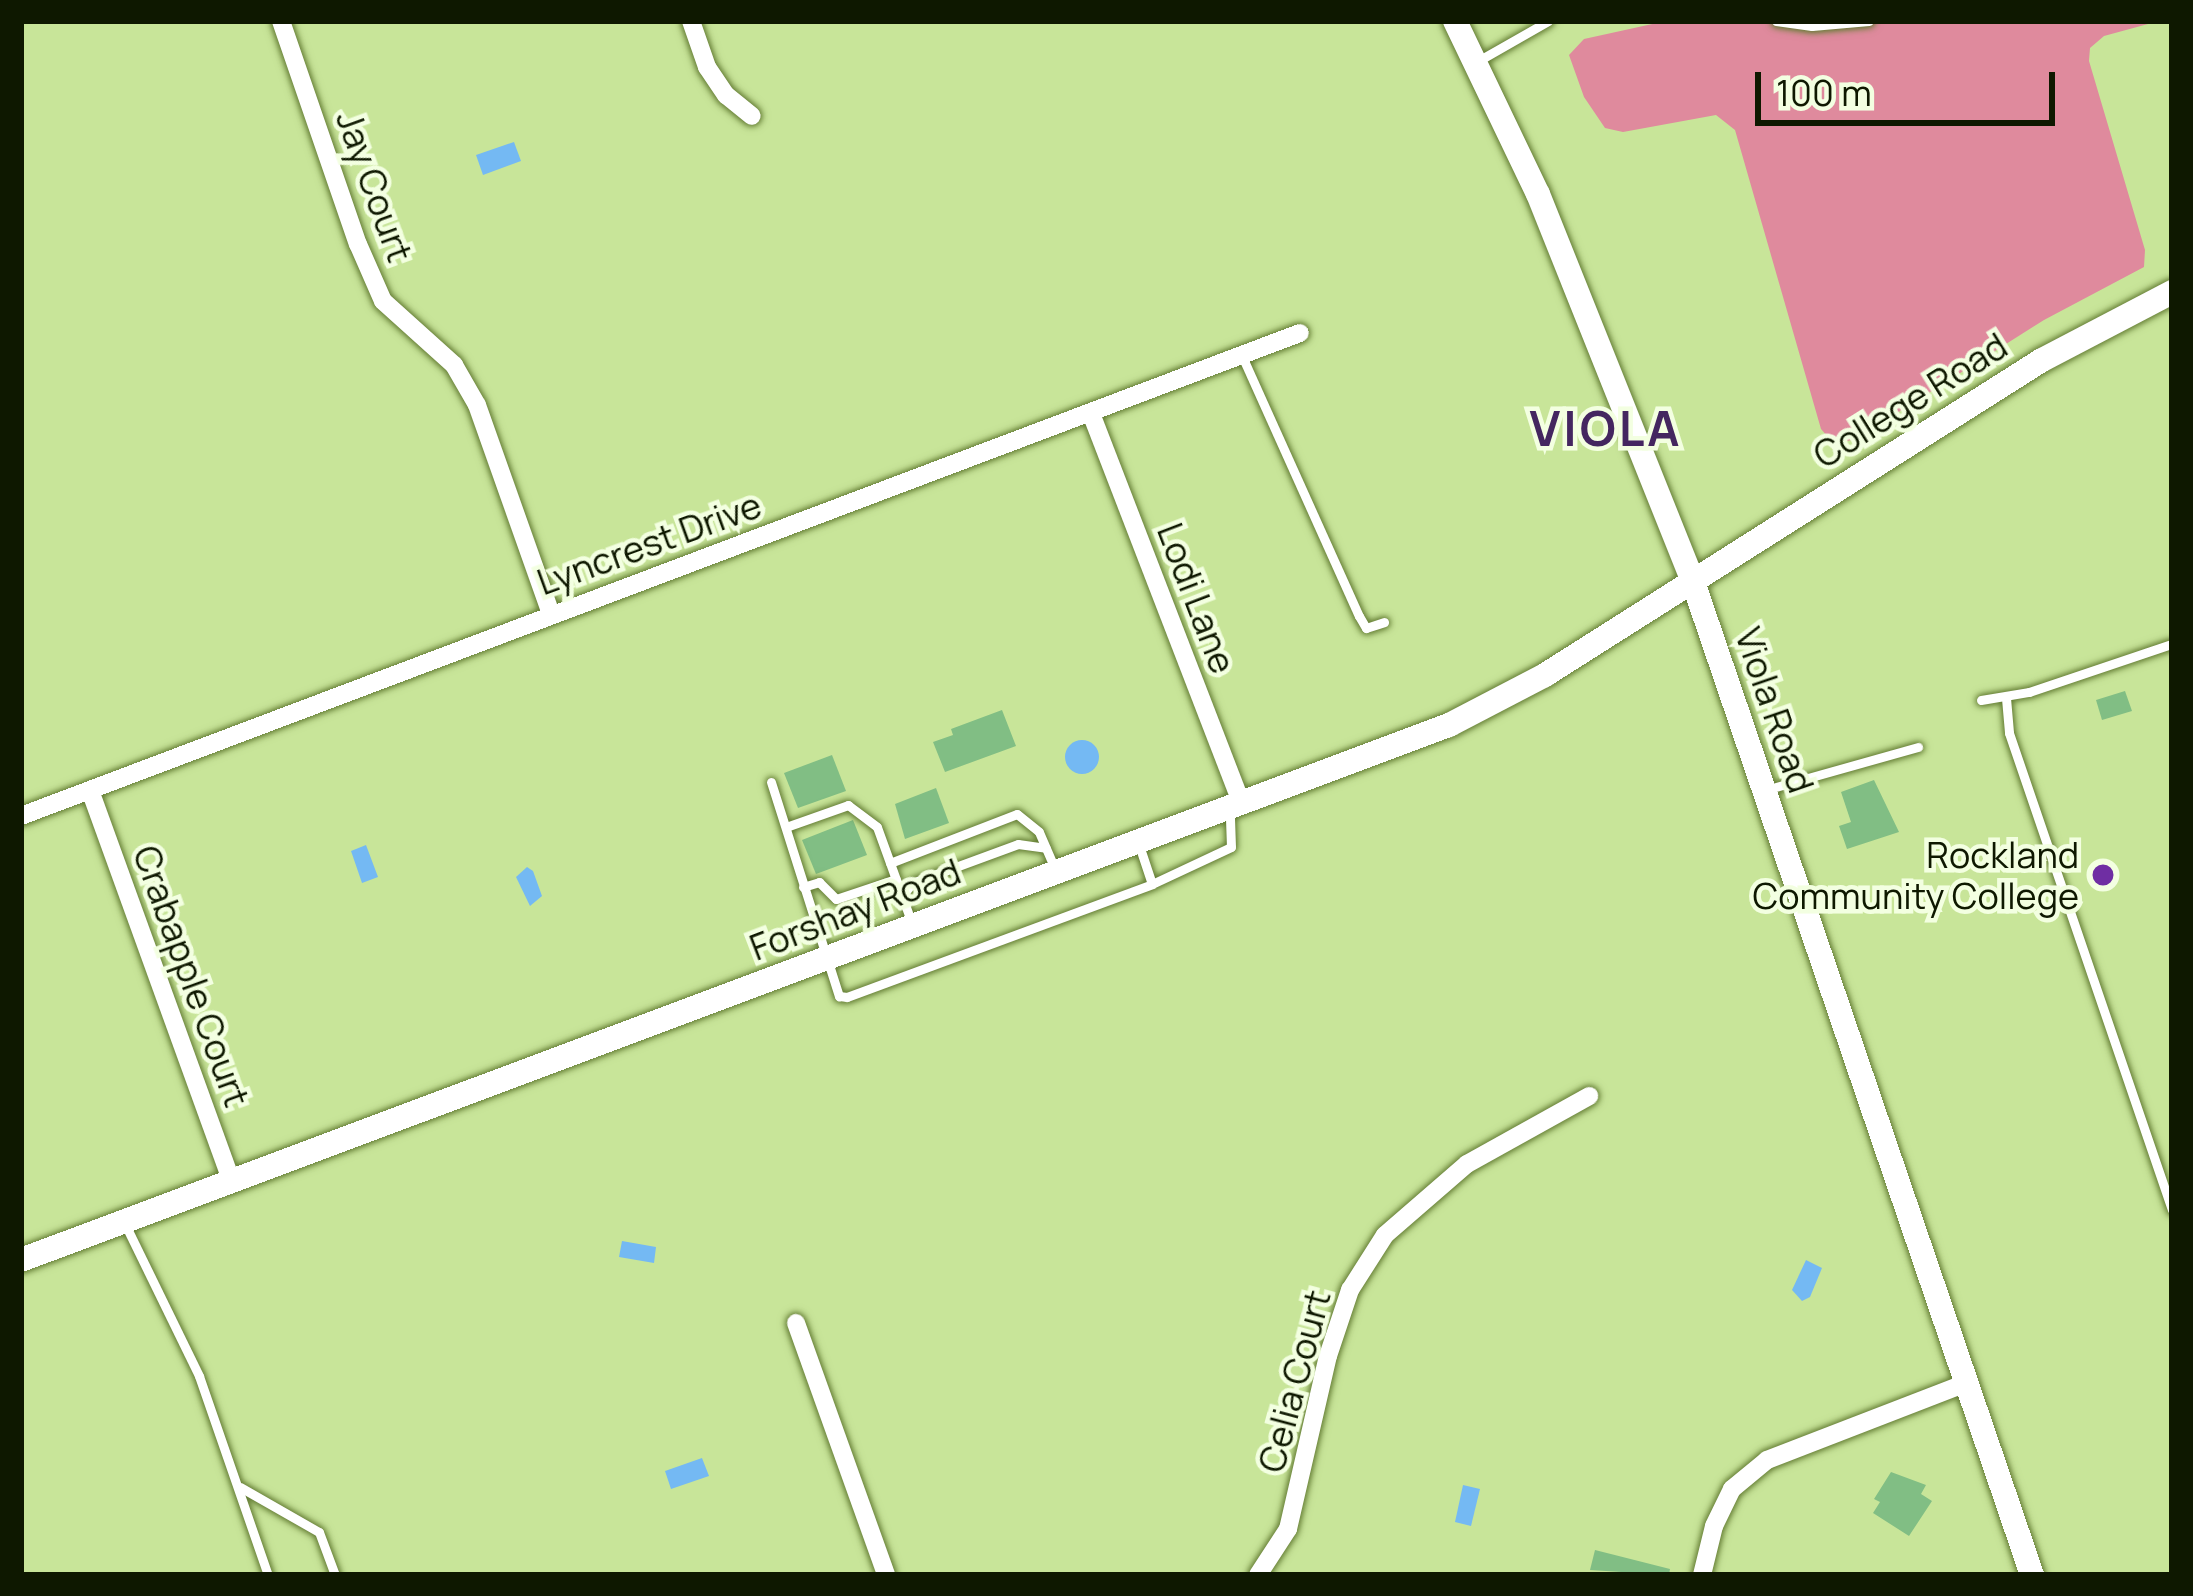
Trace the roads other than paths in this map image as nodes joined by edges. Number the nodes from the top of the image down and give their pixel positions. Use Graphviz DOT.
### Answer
graph roads {
  1 [pos="281,21"];
  2 [pos="691,21"];
  3 [pos="1455,21"];
  4 [pos="1548,21"];
  5 [pos="1777,21"];
  6 [pos="1869,21"];
  7 [pos="1478,61"];
  8 [pos="752,116"];
  9 [pos="2172,292"];
  10 [pos="1300,333"];
  11 [pos="1242,356"];
  12 [pos="1093,416"];
  13 [pos="1692,579"];
  14 [pos="551,614"];
  15 [pos="1384,622"];
  16 [pos="2172,644"];
  17 [pos="2006,698"];
  18 [pos="1981,700"];
  19 [pos="1918,747"];
  20 [pos="771,782"];
  21 [pos="1765,790"];
  22 [pos="91,793"];
  23 [pos="1235,805"];
  24 [pos="21,816"];
  25 [pos="786,827"];
  26 [pos="1138,842"];
  27 [pos="1046,848"];
  28 [pos="890,863"];
  29 [pos="1057,872"];
  30 [pos="896,879"];
  31 [pos="1152,884"];
  32 [pos="803,887"];
  33 [pos="902,896"];
  34 [pos="913,926"];
  35 [pos="824,959"];
  36 [pos="1589,1096"];
  37 [pos="232,1182"];
  38 [pos="2169,1191"];
  39 [pos="2172,1210"];
  40 [pos="124,1222"];
  41 [pos="21,1260"];
  42 [pos="796,1323"];
  43 [pos="1966,1382"];
  44 [pos="239,1487"];
  45 [pos="268,1575"];
  46 [pos="335,1575"];
  47 [pos="886,1575"];
  48 [pos="1258,1575"];
  49 [pos="1702,1575"];
  50 [pos="2032,1575"];
  1 -- 14 [label="street, Jay Court"];
  2 -- 8 [label="street"];
  3 -- 7 [label="street, Viola Road"];
  4 -- 7 [label="lane"];
  5 -- 6 [label="lane"];
  7 -- 13 [label="street, Viola Road"];
  9 -- 13 [label="street, College Road"];
  10 -- 11 [label="street, Lyncrest Drive"];
  11 -- 12 [label="street, Lyncrest Drive"];
  11 -- 15 [label="lane"];
  12 -- 14 [label="street, Lyncrest Drive"];
  12 -- 23 [label="street, Lodi Lane"];
  13 -- 21 [label="street, Viola Road"];
  13 -- 23 [label="street, Forshay Road"];
  14 -- 22 [label="street, Lyncrest Drive"];
  16 -- 17 [label="lane"];
  17 -- 18 [label="lane"];
  17 -- 38 [label="lane"];
  19 -- 21 [label="lane"];
  20 -- 25 [label="lane"];
  21 -- 43 [label="street, Viola Road"];
  22 -- 24 [label="street, Lyncrest Drive"];
  22 -- 37 [label="street, Crabapple Court"];
  23 -- 26 [label="street, Forshay Road"];
  23 -- 31 [label="lane"];
  25 -- 28 [label="lane"];
  25 -- 32 [label="lane"];
  26 -- 29 [label="street, Forshay Road"];
  26 -- 31 [label="lane"];
  27 -- 28 [label="lane"];
  27 -- 29 [label="lane"];
  27 -- 33 [label="lane"];
  28 -- 30 [label="lane"];
  29 -- 34 [label="street, Forshay Road"];
  30 -- 32 [label="lane"];
  30 -- 33 [label="lane"];
  31 -- 35 [label="lane"];
  32 -- 35 [label="lane"];
  33 -- 34 [label="lane"];
  34 -- 35 [label="street, Forshay Road"];
  35 -- 37 [label="street, Forshay Road"];
  36 -- 48 [label="street, Celia Court"];
  37 -- 40 [label="street, Forshay Road"];
  38 -- 39 [label="lane"];
  40 -- 41 [label="street, Forshay Road"];
  40 -- 44 [label="lane"];
  42 -- 47 [label="street"];
  43 -- 49 [label="street"];
  43 -- 50 [label="street, Viola Road"];
  44 -- 45 [label="lane"];
  44 -- 46 [label="lane"];
}
